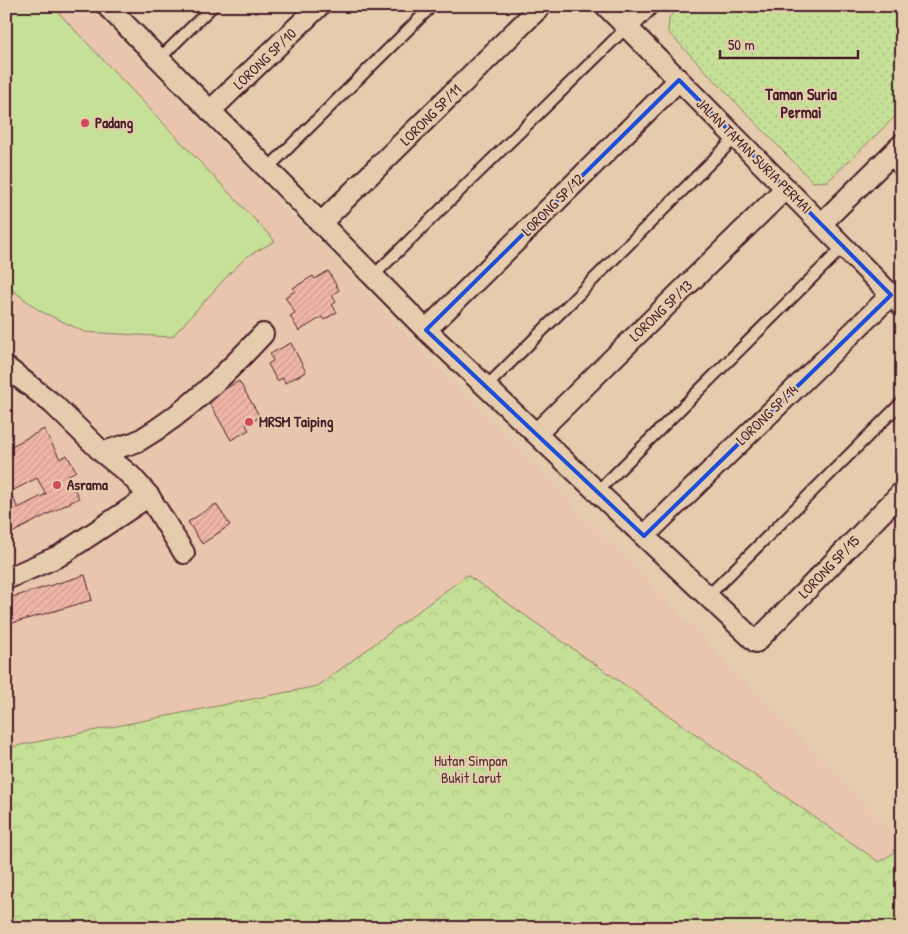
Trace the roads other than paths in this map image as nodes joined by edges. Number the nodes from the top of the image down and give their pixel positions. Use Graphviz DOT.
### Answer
graph roads {
  1 [pos="107,6"];
  2 [pos="213,6"];
  3 [pos="319,6"];
  4 [pos="432,6"];
  5 [pos="541,6"];
  6 [pos="606,6"];
  7 [pos="647,6"];
  8 [pos="627,27"];
  9 [pos="159,59"];
  10 [pos="679,80"];
  11 [pos="210,111"];
  12 [pos="736,137"];
  13 [pos="895,151"];
  14 [pos="267,169"];
  15 [pos="902,172"];
  16 [pos="786,188"];
  17 [pos="321,223"];
  18 [pos="821,224"];
  19 [pos="843,246"];
  20 [pos="373,276"];
  21 [pos="896,300"];
  22 [pos="426,330"];
  23 [pos="263,334"];
  24 [pos="6,367"];
  25 [pos="486,387"];
  26 [pos="902,402"];
  27 [pos="536,434"];
  28 [pos="103,453"];
  29 [pos="597,492"];
  30 [pos="902,492"];
  31 [pos="149,496"];
  32 [pos="644,536"];
  33 [pos="184,553"];
  34 [pos="6,579"];
  35 [pos="708,596"];
  1 -- 9 [label="street"];
  2 -- 9 [label="lane"];
  3 -- 11 [label="street, LORONG SP/10"];
  4 -- 14 [label="lane"];
  5 -- 17 [label="street, LORONG SP/11"];
  6 -- 8 [label="street, JALAN TAMAN SURIA PERMAI"];
  7 -- 8 [label="street"];
  8 -- 10 [label="street, JALAN TAMAN SURIA PERMAI"];
  8 -- 20 [label="lane"];
  9 -- 11 [label="street"];
  10 -- 12 [label="street, JALAN TAMAN SURIA PERMAI"];
  10 -- 22 [label="street, LORONG SP/12"];
  11 -- 14 [label="street"];
  12 -- 16 [label="street, JALAN TAMAN SURIA PERMAI"];
  12 -- 25 [label="lane"];
  13 -- 15 [label="lane"];
  13 -- 18 [label="street"];
  14 -- 17 [label="street"];
  16 -- 18 [label="street, JALAN TAMAN SURIA PERMAI"];
  16 -- 27 [label="street, LORONG SP/13"];
  17 -- 20 [label="street"];
  18 -- 19 [label="street, JALAN TAMAN SURIA PERMAI"];
  19 -- 21 [label="street, JALAN TAMAN SURIA PERMAI"];
  19 -- 29 [label="lane"];
  20 -- 22 [label="street"];
  21 -- 32 [label="street, LORONG SP/14"];
  22 -- 25 [label="street"];
  23 -- 28 [label="street"];
  24 -- 28 [label="street"];
  25 -- 27 [label="street"];
  26 -- 35 [label="lane"];
  27 -- 29 [label="street"];
  28 -- 31 [label="street"];
  29 -- 32 [label="street"];
  30 -- 35 [label="street, LORONG SP/15"];
  31 -- 33 [label="street"];
  31 -- 34 [label="street"];
  32 -- 35 [label="street"];
}
